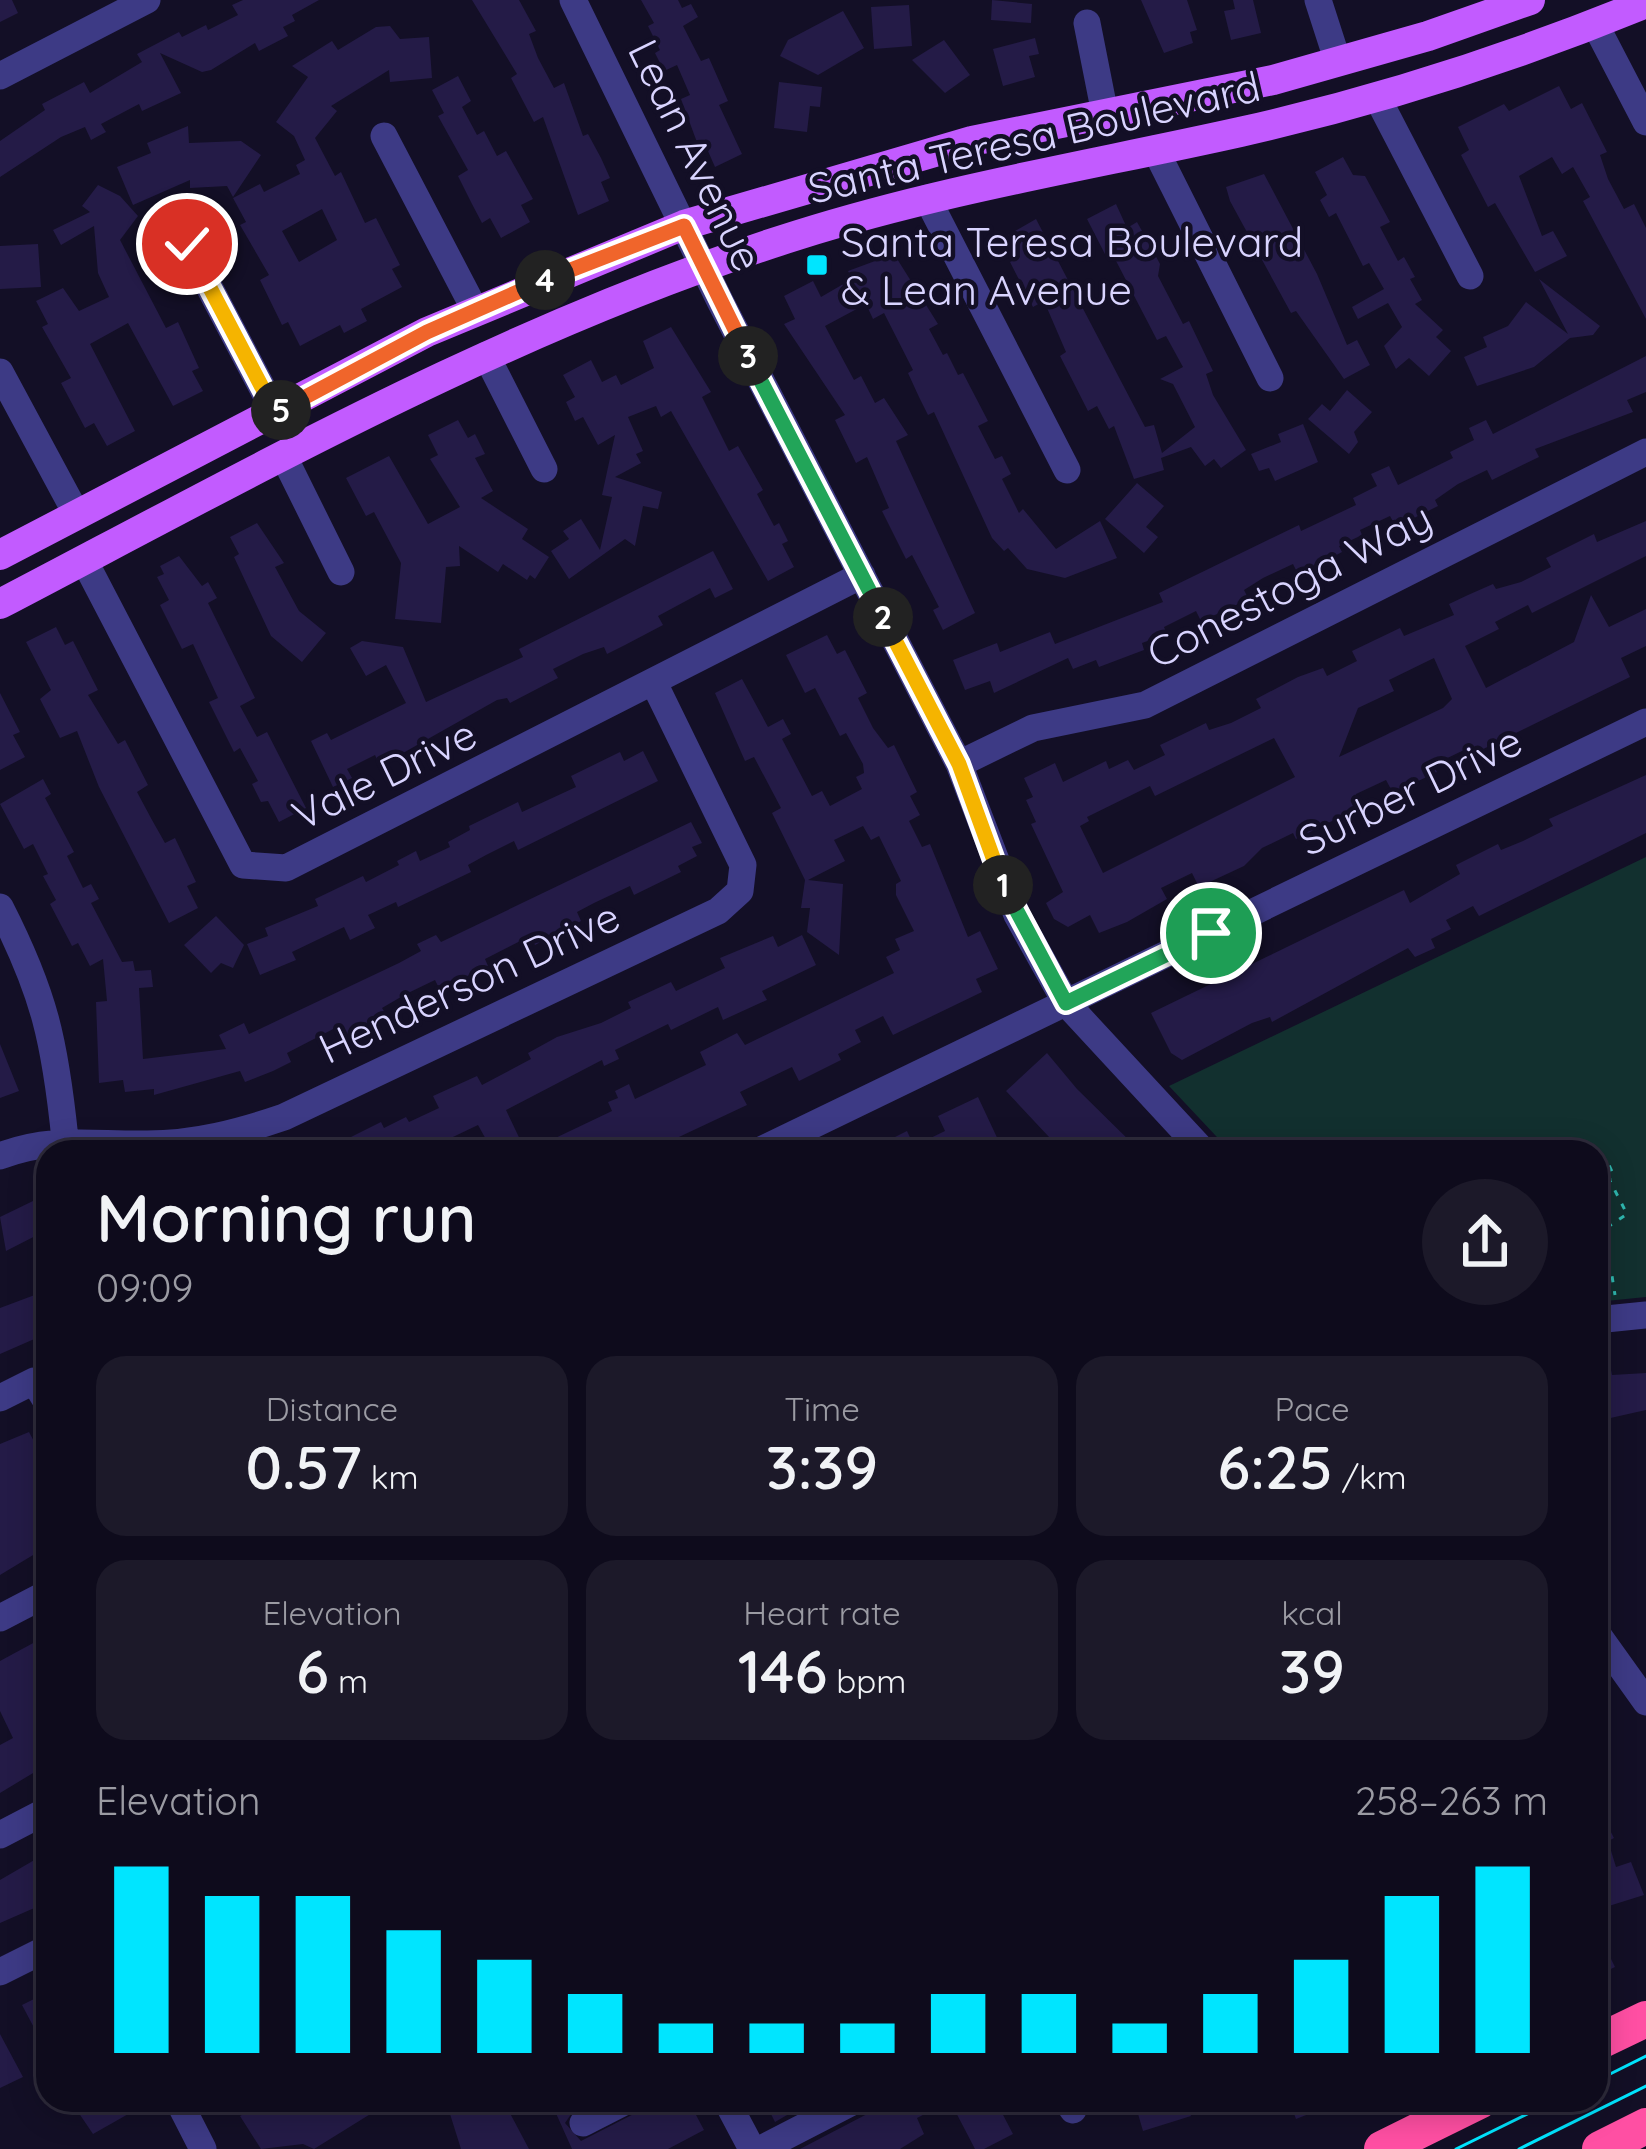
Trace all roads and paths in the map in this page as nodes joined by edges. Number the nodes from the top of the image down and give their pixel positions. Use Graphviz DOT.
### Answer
graph roads {
  1 [pos="147,0"];
  2 [pos="573,0"];
  3 [pos="1318,0"];
  4 [pos="1530,0"];
  5 [pos="1646,3"];
  6 [pos="1087,22"];
  7 [pos="1594,24"];
  8 [pos="1338,62"];
  9 [pos="0,76"];
  10 [pos="1377,97"];
  11 [pos="1105,114"];
  12 [pos="1646,122"];
  13 [pos="384,136"];
  14 [pos="1155,149"];
  15 [pos="927,198"];
  16 [pos="684,226"];
  17 [pos="187,244"];
  18 [pos="703,267"];
  19 [pos="1470,276"];
  20 [pos="475,310"];
  21 [pos="486,355"];
  22 [pos="0,372"];
  23 [pos="1270,378"];
  24 [pos="275,412"];
  25 [pos="1646,452"];
  26 [pos="284,457"];
  27 [pos="544,469"];
  28 [pos="1067,470"];
  29 [pos="77,515"];
  30 [pos="0,555"];
  31 [pos="84,560"];
  32 [pos="341,572"];
  33 [pos="862,575"];
  34 [pos="0,604"];
  35 [pos="654,683"];
  36 [pos="1646,722"];
  37 [pos="959,764"];
  38 [pos="0,908"];
  39 [pos="1066,1003"];
  40 [pos="65,1139"];
  41 [pos="61,1140"];
  42 [pos="82,1140"];
  43 [pos="185,1140"];
  44 [pos="782,1140"];
  45 [pos="1193,1140"];
  46 [pos="36,1147"];
  47 [pos="0,1156"];
  48 [pos="1608,1163"];
  49 [pos="1608,1227"];
  50 [pos="1608,1270"];
  51 [pos="1616,1297"];
  52 [pos="1646,1316"];
  53 [pos="1608,1319"];
  54 [pos="36,1393"];
  55 [pos="0,1398"];
  56 [pos="36,1599"];
  57 [pos="0,1618"];
  58 [pos="1608,1649"];
  59 [pos="1646,1702"];
  60 [pos="36,1816"];
  61 [pos="0,1835"];
  62 [pos="36,1954"];
  63 [pos="0,1972"];
  64 [pos="1646,2019"];
  65 [pos="1608,2038"];
  66 [pos="184,2112"];
  67 [pos="605,2112"];
  68 [pos="732,2112"];
  69 [pos="833,2112"];
  70 [pos="1457,2112"];
  71 [pos="583,2123"];
  72 [pos="1646,2126"];
  73 [pos="203,2149"];
  74 [pos="752,2149"];
  75 [pos="761,2149"];
  76 [pos="1382,2149"];
  77 [pos="1600,2149"];
  1 -- 9 [label="street"];
  2 -- 16 [label="street, Lean Avenue"];
  3 -- 8 [label="street"];
  4 -- 8 [label="main road, Santa Teresa Boulevard"];
  5 -- 7 [label="main road, Santa Teresa Boulevard"];
  6 -- 11 [label="street"];
  7 -- 10 [label="main road, Santa Teresa Boulevard"];
  7 -- 12 [label="street"];
  8 -- 11 [label="main road, Santa Teresa Boulevard"];
  10 -- 14 [label="main road, Santa Teresa Boulevard"];
  10 -- 19 [label="street"];
  11 -- 16 [label="main road, Santa Teresa Boulevard"];
  13 -- 20 [label="street"];
  14 -- 15 [label="main road, Santa Teresa Boulevard"];
  14 -- 23 [label="street"];
  15 -- 18 [label="main road, Santa Teresa Boulevard"];
  15 -- 28 [label="street"];
  16 -- 18 [label="street, Lean Avenue"];
  16 -- 20 [label="main road, Santa Teresa Boulevard"];
  17 -- 24 [label="street"];
  18 -- 21 [label="main road, Santa Teresa Boulevard"];
  18 -- 33 [label="street, Lean Avenue"];
  20 -- 24 [label="main road, Santa Teresa Boulevard"];
  21 -- 26 [label="main road, Santa Teresa Boulevard"];
  21 -- 27 [label="street"];
  22 -- 29 [label="street"];
  24 -- 29 [label="main road, Santa Teresa Boulevard"];
  25 -- 37 [label="street, Conestoga Way"];
  26 -- 31 [label="main road, Santa Teresa Boulevard"];
  26 -- 32 [label="street"];
  29 -- 30 [label="main road, Santa Teresa Boulevard"];
  31 -- 34 [label="main road, Santa Teresa Boulevard"];
  31 -- 35 [label="street, Vale Drive"];
  33 -- 35 [label="street, Vale Drive"];
  33 -- 37 [label="street, Lean Avenue"];
  35 -- 43 [label="street, Henderson Drive"];
  36 -- 39 [label="street, Surber Drive"];
  37 -- 39 [label="street, Lean Avenue"];
  38 -- 40 [label="street"];
  39 -- 44 [label="street, Surber Drive"];
  39 -- 45 [label="street, Lean Avenue"];
  40 -- 41 [label="street, Henderson Drive"];
  40 -- 42 [label="street, Henderson Drive"];
  46 -- 47 [label="street, Henderson Drive"];
  48 -- 49 [label="path"];
  50 -- 51 [label="path"];
  52 -- 53 [label="street"];
  54 -- 55 [label="street"];
  56 -- 57 [label="street"];
  58 -- 59 [label="street"];
  60 -- 61 [label="street"];
  62 -- 63 [label="street"];
  64 -- 65 [label="highway"];
  66 -- 73 [label="street"];
  67 -- 71 [label="street"];
  68 -- 74 [label="street"];
  69 -- 75 [label="street"];
  70 -- 76 [label="highway"];
  72 -- 77 [label="highway"];
}
